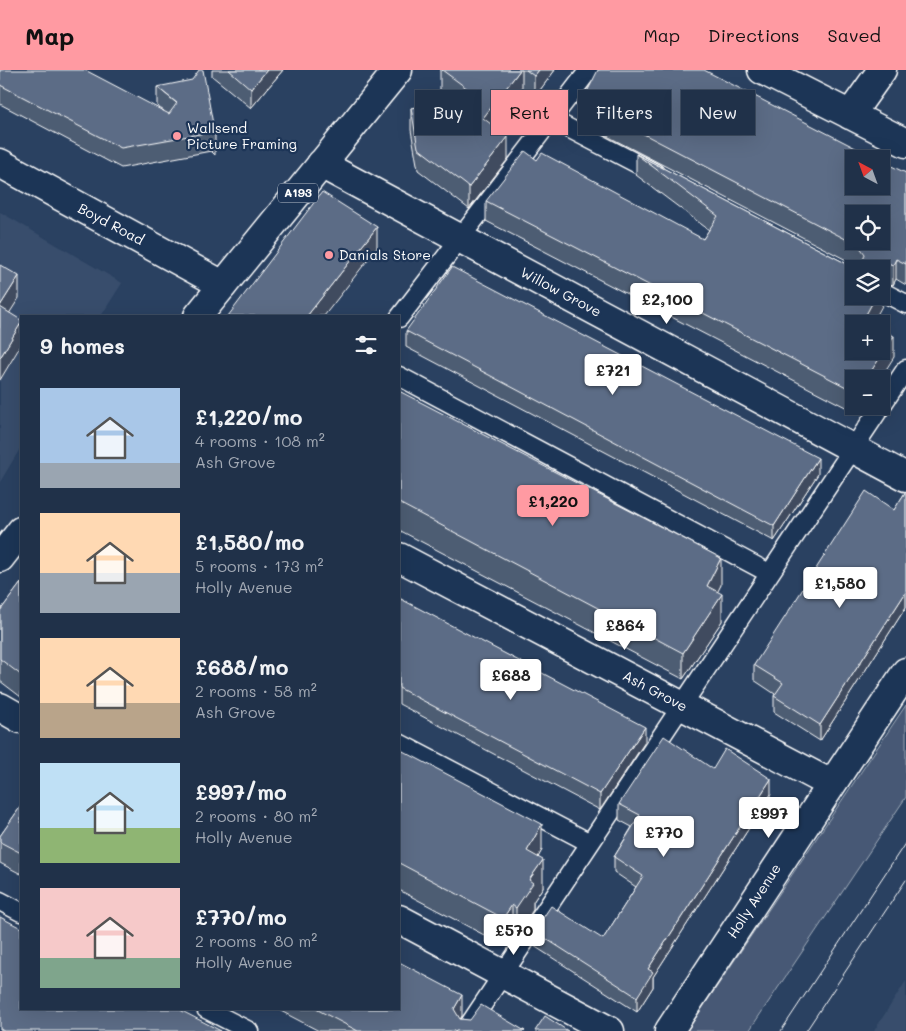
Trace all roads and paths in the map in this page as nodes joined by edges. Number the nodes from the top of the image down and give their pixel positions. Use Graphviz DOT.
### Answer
graph roads {
  1 [pos="398,70"];
  2 [pos="589,70"];
  3 [pos="762,70"];
  4 [pos="882,70"];
  5 [pos="568,97"];
  6 [pos="850,115"];
  7 [pos="568,128"];
  8 [pos="539,135"];
  9 [pos="906,143"];
  10 [pos="0,163"];
  11 [pos="321,164"];
  12 [pos="672,182"];
  13 [pos="460,238"];
  14 [pos="223,285"];
  15 [pos="890,296"];
  16 [pos="906,304"];
  17 [pos="199,315"];
  18 [pos="400,317"];
  19 [pos="906,370"];
  20 [pos="400,377"];
  21 [pos="853,448"];
  22 [pos="906,477"];
  23 [pos="20,532"];
  24 [pos="0,558"];
  25 [pos="400,558"];
  26 [pos="769,573"];
  27 [pos="906,672"];
  28 [pos="682,705"];
  29 [pos="0,707"];
  30 [pos="20,718"];
  31 [pos="400,744"];
  32 [pos="831,784"];
  33 [pos="590,843"];
  34 [pos="0,900"];
  35 [pos="20,911"];
  36 [pos="400,920"];
  37 [pos="502,974"];
  38 [pos="208,1010"];
  39 [pos="249,1031"];
  40 [pos="464,1031"];
  41 [pos="610,1031"];
  42 [pos="668,1031"];
  1 -- 11 [label="street, A193"];
  2 -- 5 [label="lane"];
  3 -- 6 [label="street"];
  4 -- 6 [label="street"];
  6 -- 9 [label="street"];
  7 -- 12 [label="lane"];
  8 -- 13 [label="lane"];
  10 -- 14 [label="street, Boyd Road"];
  11 -- 13 [label="street, Willow Grove"];
  11 -- 14 [label="street, A193"];
  13 -- 18 [label="lane"];
  13 -- 21 [label="street, Willow Grove"];
  14 -- 17 [label="street, A193"];
  15 -- 16 [label="lane"];
  19 -- 21 [label="lane"];
  20 -- 26 [label="lane"];
  21 -- 22 [label="street, Willow Grove"];
  21 -- 26 [label="lane"];
  23 -- 24 [label="street"];
  25 -- 28 [label="street, Ash Grove"];
  26 -- 28 [label="lane"];
  27 -- 32 [label="street, Holly Avenue"];
  28 -- 32 [label="street, Ash Grove"];
  28 -- 33 [label="lane"];
  29 -- 30 [label="street"];
  31 -- 33 [label="lane"];
  32 -- 42 [label="street, Holly Avenue"];
  33 -- 37 [label="lane"];
  34 -- 35 [label="lane"];
  36 -- 37 [label="street"];
  37 -- 40 [label="lane"];
  37 -- 41 [label="street"];
  38 -- 39 [label="lane"];
}
